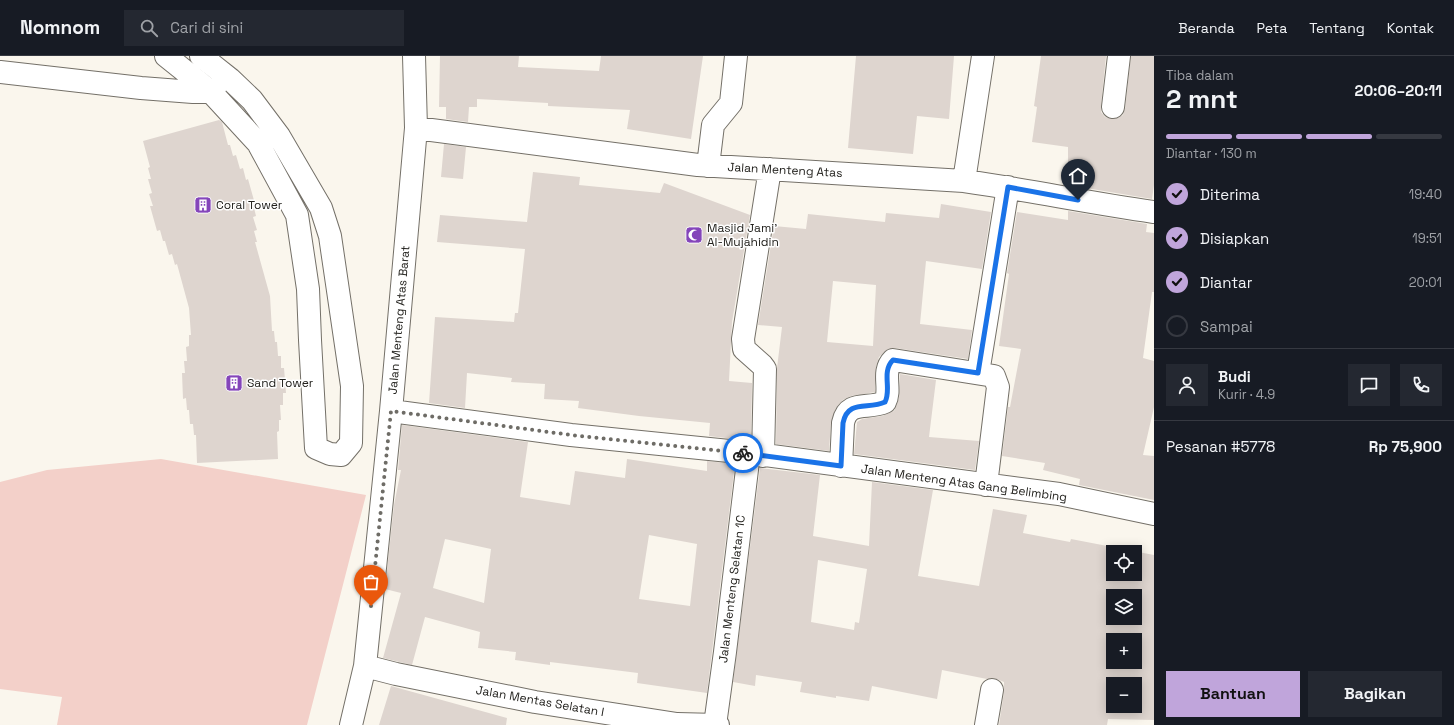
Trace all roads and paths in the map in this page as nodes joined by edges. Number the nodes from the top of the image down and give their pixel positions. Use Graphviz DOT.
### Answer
graph roads {
  1 [pos="166,56"];
  2 [pos="201,56"];
  3 [pos="414,56"];
  4 [pos="736,56"];
  5 [pos="983,56"];
  6 [pos="1120,56"];
  7 [pos="0,72"];
  8 [pos="230,79"];
  9 [pos="211,92"];
  10 [pos="1113,107"];
  11 [pos="416,128"];
  12 [pos="708,166"];
  13 [pos="770,169"];
  14 [pos="964,181"];
  15 [pos="1008,187"];
  16 [pos="321,208"];
  17 [pos="1154,212"];
  18 [pos="296,215"];
  19 [pos="978,373"];
  20 [pos="391,411"];
  21 [pos="756,455"];
  22 [pos="841,466"];
  23 [pos="986,485"];
  24 [pos="1154,514"];
  25 [pos="365,666"];
  26 [pos="992,690"];
  27 [pos="677,724"];
  28 [pos="351,725"];
  29 [pos="715,725"];
  30 [pos="718,725"];
  31 [pos="986,725"];
  1 -- 9 [label="street"];
  2 -- 8 [label="street"];
  3 -- 11 [label="street, Jalan Menteng Atas Barat"];
  4 -- 12 [label="street"];
  5 -- 14 [label="street"];
  6 -- 10 [label="street"];
  7 -- 9 [label="street"];
  8 -- 9 [label="street"];
  8 -- 16 [label="street"];
  9 -- 18 [label="street"];
  11 -- 12 [label="street, Jalan Menteng Atas"];
  11 -- 20 [label="street, Jalan Menteng Atas Barat"];
  12 -- 13 [label="street, Jalan Menteng Atas"];
  13 -- 14 [label="street, Jalan Menteng Atas"];
  13 -- 21 [label="street, Jalan Menteng Selatan 1C"];
  14 -- 15 [label="street, Jalan Menteng Atas"];
  15 -- 17 [label="street, Jalan Menteng Atas"];
  15 -- 19 [label="street"];
  16 -- 18 [label="street"];
  16 -- 18 [label="street"];
  19 -- 22 [label="street"];
  19 -- 23 [label="street"];
  20 -- 21 [label="street, Jalan Menteng Atas Gang Belimbing"];
  20 -- 25 [label="street, Jalan Menteng Atas Barat"];
  21 -- 22 [label="street, Jalan Menteng Atas Gang Belimbing"];
  21 -- 29 [label="street, Jalan Menteng Selatan 1C"];
  22 -- 23 [label="street, Jalan Menteng Atas Gang Belimbing"];
  23 -- 24 [label="street, Jalan Menteng Atas Gang Belimbing"];
  25 -- 27 [label="street, Jalan Mentas Selatan I"];
  25 -- 28 [label="street, Jalan Menteng Atas Barat"];
  26 -- 31 [label="street"];
  27 -- 29 [label="street, Jalan Mentas Selatan I"];
  29 -- 30 [label="street, Jalan Mentas Selatan I"];
}
